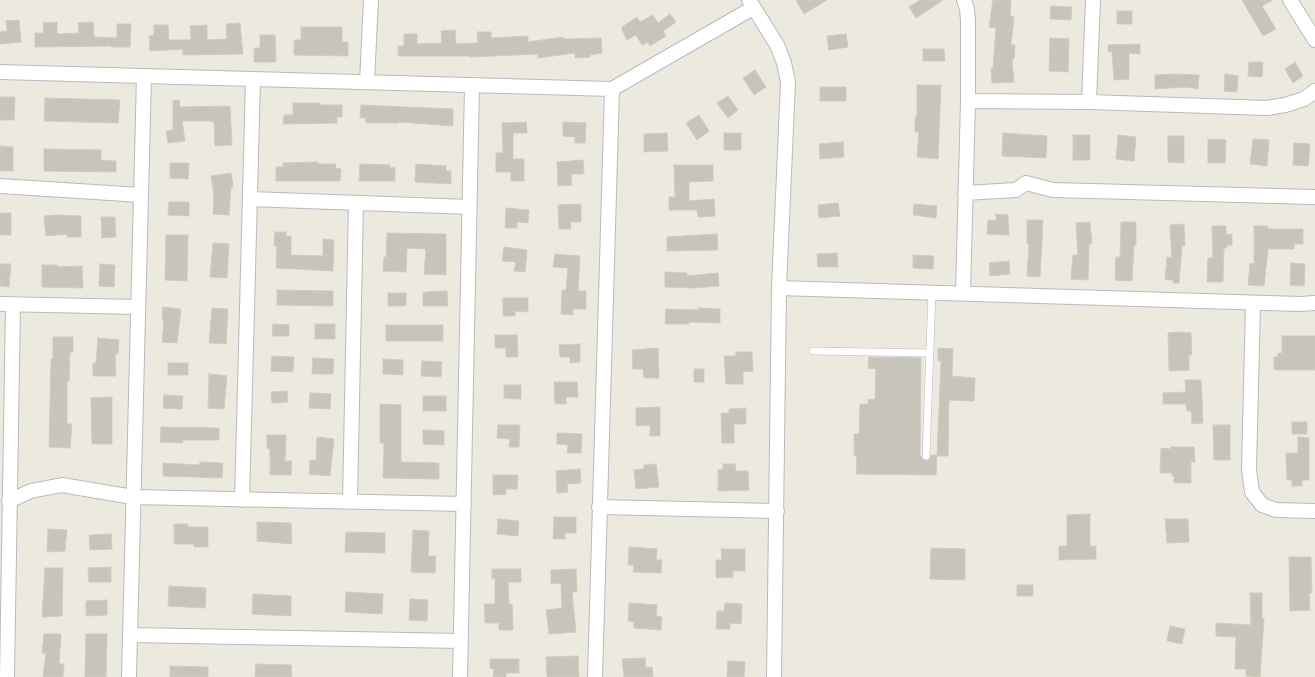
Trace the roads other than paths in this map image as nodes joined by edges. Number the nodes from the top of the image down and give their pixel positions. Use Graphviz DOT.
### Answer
graph roads {
  1 [pos="371,0"];
  2 [pos="964,0"];
  3 [pos="1093,0"];
  4 [pos="1290,0"];
  5 [pos="751,4"];
  6 [pos="1315,40"];
  7 [pos="0,72"];
  8 [pos="144,76"];
  9 [pos="253,79"];
  10 [pos="367,82"];
  11 [pos="472,85"];
  12 [pos="612,89"];
  13 [pos="1315,91"];
  14 [pos="968,101"];
  15 [pos="1089,102"];
  16 [pos="0,186"];
  17 [pos="965,193"];
  18 [pos="141,195"];
  19 [pos="1315,198"];
  20 [pos="250,199"];
  21 [pos="356,203"];
  22 [pos="470,207"];
  23 [pos="780,288"];
  24 [pos="932,293"];
  25 [pos="963,293"];
  26 [pos="1253,303"];
  27 [pos="1315,303"];
  28 [pos="6,304"];
  29 [pos="138,307"];
  30 [pos="813,351"];
  31 [pos="930,353"];
  32 [pos="926,456"];
  33 [pos="133,497"];
  34 [pos="242,500"];
  35 [pos="9,501"];
  36 [pos="350,501"];
  37 [pos="464,504"];
  38 [pos="599,507"];
  39 [pos="776,511"];
  40 [pos="1315,511"];
  41 [pos="130,635"];
  42 [pos="461,641"];
  43 [pos="7,677"];
  44 [pos="129,677"];
  45 [pos="460,677"];
  46 [pos="595,677"];
  47 [pos="774,677"];
  1 -- 10 [label="street"];
  2 -- 14 [label="street"];
  3 -- 15 [label="street"];
  4 -- 6 [label="street"];
  5 -- 12 [label="street"];
  5 -- 23 [label="street"];
  7 -- 8 [label="street"];
  8 -- 9 [label="street"];
  8 -- 18 [label="street"];
  9 -- 10 [label="street"];
  9 -- 20 [label="street"];
  10 -- 11 [label="street"];
  11 -- 12 [label="street"];
  11 -- 22 [label="street"];
  12 -- 38 [label="street"];
  13 -- 15 [label="street"];
  14 -- 15 [label="street"];
  14 -- 17 [label="street"];
  16 -- 18 [label="street"];
  17 -- 19 [label="street"];
  17 -- 25 [label="street"];
  18 -- 29 [label="street"];
  20 -- 21 [label="street"];
  20 -- 34 [label="street"];
  21 -- 22 [label="street"];
  21 -- 36 [label="street"];
  22 -- 37 [label="street"];
  23 -- 24 [label="street"];
  23 -- 39 [label="street"];
  24 -- 25 [label="street"];
  24 -- 31 [label="lane"];
  25 -- 26 [label="street"];
  26 -- 27 [label="street"];
  26 -- 40 [label="street"];
  28 -- 29 [label="street"];
  28 -- 35 [label="street"];
  29 -- 33 [label="street"];
  30 -- 31 [label="lane"];
  31 -- 32 [label="lane"];
  33 -- 34 [label="street"];
  33 -- 35 [label="street"];
  33 -- 41 [label="street"];
  34 -- 36 [label="street"];
  35 -- 43 [label="street"];
  36 -- 37 [label="street"];
  37 -- 42 [label="street"];
  38 -- 39 [label="street"];
  38 -- 46 [label="street"];
  39 -- 47 [label="street"];
  41 -- 42 [label="street"];
  41 -- 44 [label="street"];
  42 -- 45 [label="street"];
}
